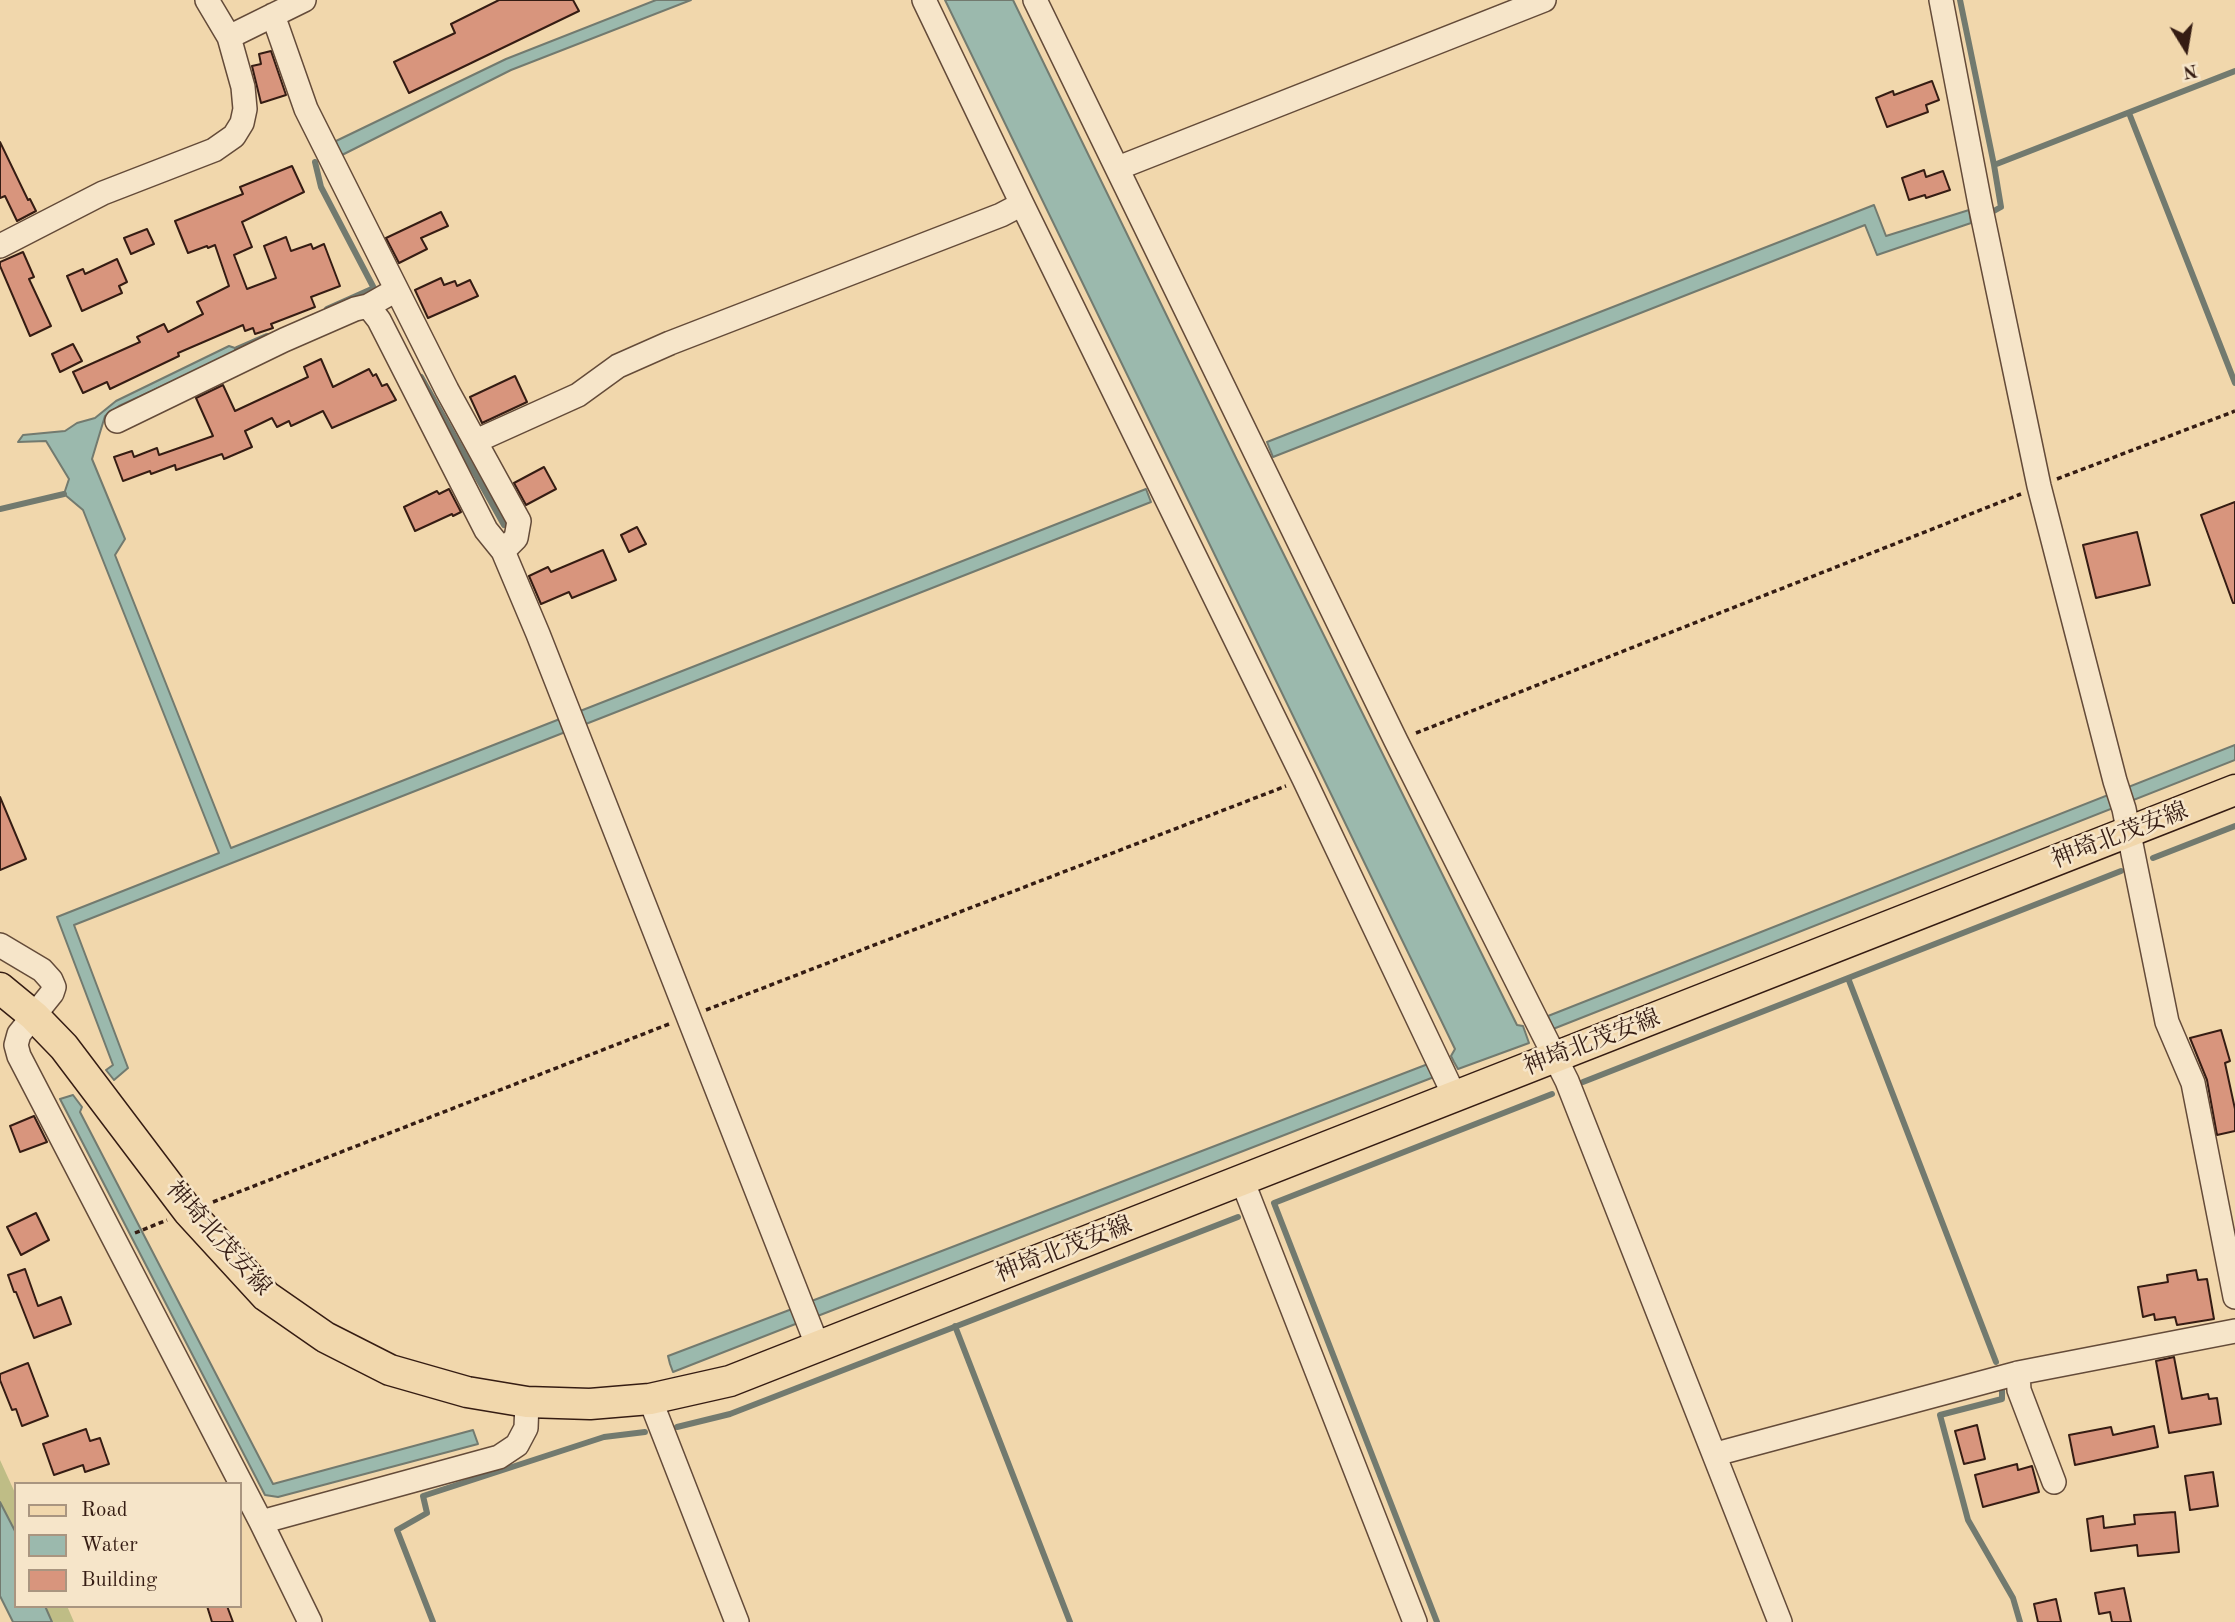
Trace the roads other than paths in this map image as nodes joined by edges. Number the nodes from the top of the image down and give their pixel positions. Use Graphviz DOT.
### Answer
graph roads {
  1 [pos="207,0"];
  2 [pos="304,0"];
  3 [pos="924,0"];
  4 [pos="1035,0"];
  5 [pos="1544,0"];
  6 [pos="1941,0"];
  7 [pos="273,15"];
  8 [pos="229,37"];
  9 [pos="1118,168"];
  10 [pos="1022,204"];
  11 [pos="0,246"];
  12 [pos="381,298"];
  13 [pos="117,421"];
  14 [pos="476,441"];
  15 [pos="503,551"];
  16 [pos="2235,790"];
  17 [pos="2127,820"];
  18 [pos="0,945"];
  19 [pos="0,988"];
  20 [pos="34,1016"];
  21 [pos="1544,1038"];
  22 [pos="1451,1086"];
  23 [pos="1242,1180"];
  24 [pos="2235,1297"];
  25 [pos="809,1325"];
  26 [pos="2235,1331"];
  27 [pos="2018,1373"];
  28 [pos="650,1399"];
  29 [pos="527,1402"];
  30 [pos="1716,1454"];
  31 [pos="240,1482"];
  32 [pos="2054,1482"];
  33 [pos="242,1485"];
  34 [pos="261,1522"];
  35 [pos="310,1622"];
  36 [pos="737,1622"];
  37 [pos="1415,1622"];
  38 [pos="1780,1622"];
  1 -- 8 [label="street"];
  2 -- 7 [label="street"];
  3 -- 10 [label="street"];
  4 -- 9 [label="street"];
  5 -- 9 [label="street"];
  6 -- 17 [label="street"];
  7 -- 8 [label="street"];
  7 -- 12 [label="street"];
  8 -- 11 [label="street"];
  9 -- 21 [label="street"];
  10 -- 14 [label="street"];
  10 -- 22 [label="street"];
  12 -- 13 [label="street"];
  12 -- 14 [label="street"];
  12 -- 15 [label="street"];
  14 -- 15 [label="street"];
  15 -- 25 [label="street"];
  16 -- 17 [label="main road, 神埼北茂安線"];
  17 -- 21 [label="main road, 神埼北茂安線"];
  17 -- 24 [label="street"];
  18 -- 20 [label="street"];
  19 -- 20 [label="main road, 神埼北茂安線"];
  20 -- 29 [label="main road, 神埼北茂安線"];
  20 -- 31 [label="street"];
  21 -- 22 [label="main road, 神埼北茂安線"];
  21 -- 30 [label="street"];
  22 -- 23 [label="main road, 神埼北茂安線"];
  23 -- 25 [label="main road, 神埼北茂安線"];
  23 -- 37 [label="street"];
  25 -- 28 [label="main road, 神埼北茂安線"];
  26 -- 27 [label="street"];
  27 -- 30 [label="street"];
  27 -- 32 [label="street"];
  28 -- 29 [label="main road, 神埼北茂安線"];
  28 -- 36 [label="street"];
  29 -- 34 [label="street"];
  30 -- 38 [label="street"];
  33 -- 34 [label="street"];
  34 -- 35 [label="street"];
}
